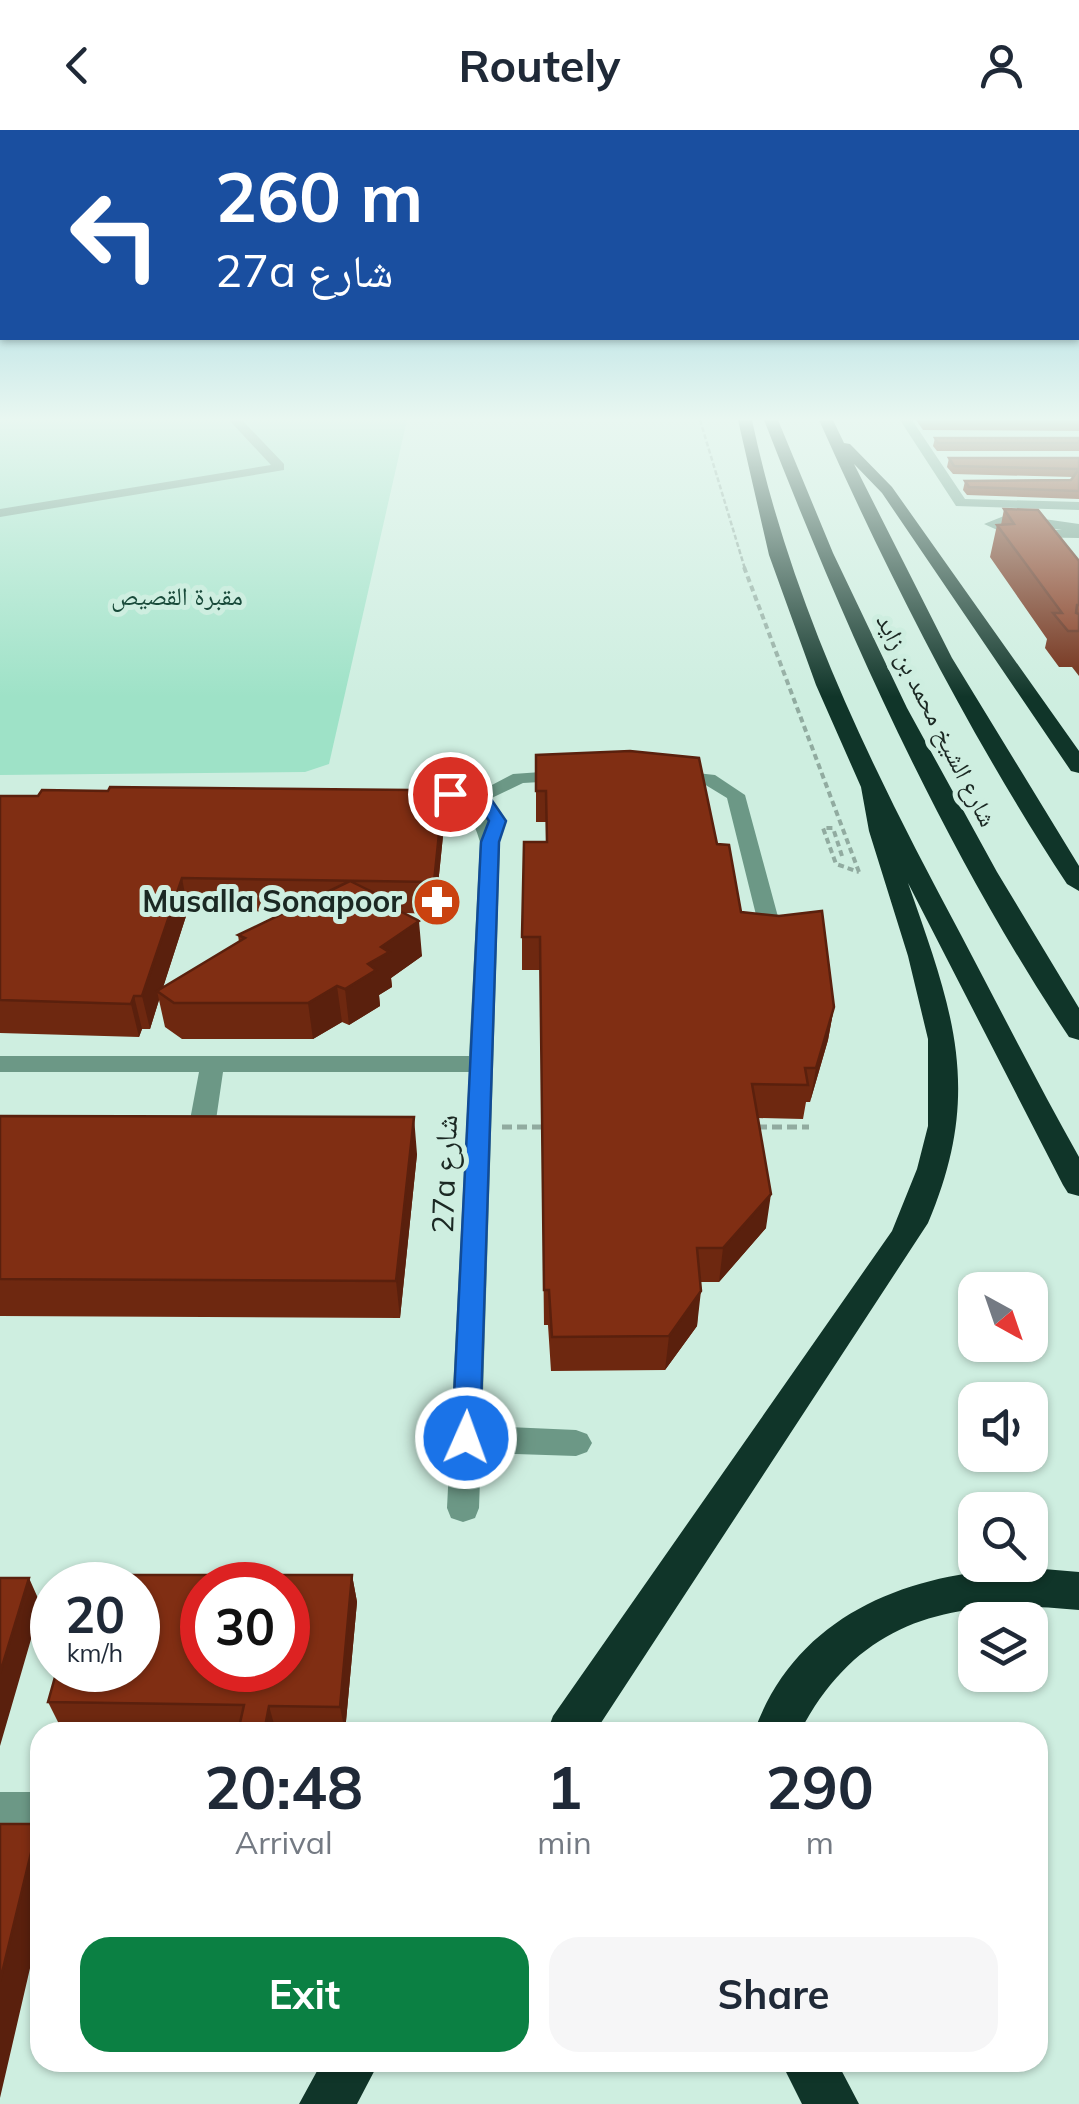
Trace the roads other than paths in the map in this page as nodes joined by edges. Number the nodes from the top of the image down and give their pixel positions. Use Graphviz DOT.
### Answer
graph roads {
  1 [pos="764,512"];
  2 [pos="766,512"];
  3 [pos="809,512"];
  4 [pos="869,512"];
  5 [pos="901,512"];
  6 [pos="1079,516"];
  7 [pos="768,520"];
  8 [pos="1079,531"];
  9 [pos="1079,549"];
  10 [pos="1021,550"];
  11 [pos="1079,766"];
  12 [pos="590,776"];
  13 [pos="650,776"];
  14 [pos="871,789"];
  15 [pos="478,800"];
  16 [pos="490,842"];
  17 [pos="1079,884"];
  18 [pos="773,938"];
  19 [pos="1079,1032"];
  20 [pos="0,1064"];
  21 [pos="212,1064"];
  22 [pos="482,1064"];
  23 [pos="203,1120"];
  24 [pos="1079,1185"];
  25 [pos="466,1438"];
  26 [pos="576,1443"];
  27 [pos="464,1508"];
  28 [pos="1079,1591"];
  29 [pos="576,1722"];
  30 [pos="780,1722"];
  31 [pos="0,1812"];
  32 [pos="30,1812"];
  33 [pos="347,2072"];
  34 [pos="814,2072"];
  35 [pos="326,2104"];
  36 [pos="832,2104"];
  1 -- 7 [label="highway"];
  2 -- 7 [label="highway"];
  3 -- 19 [label="highway, شارع الشيخ محمد بن زايد"];
  4 -- 17 [label="highway, شارع الشيخ محمد بن زايد"];
  5 -- 11 [label="highway"];
  6 -- 8 [label="street"];
  7 -- 14 [label="highway"];
  9 -- 10 [label="street"];
  12 -- 15 [label="street"];
  13 -- 18 [label="street"];
  14 -- 24 [label="highway"];
  14 -- 29 [label="highway"];
  15 -- 16 [label="street, 27a شارع"];
  15 -- 16 [label="street"];
  16 -- 22 [label="street, 27a شارع"];
  20 -- 21 [label="street"];
  21 -- 22 [label="street"];
  21 -- 23 [label="street"];
  22 -- 25 [label="street, 27a شارع"];
  25 -- 26 [label="street"];
  25 -- 27 [label="street, 27a شارع"];
  28 -- 30 [label="highway"];
  31 -- 32 [label="street"];
  33 -- 35 [label="highway"];
  34 -- 36 [label="highway"];
}
